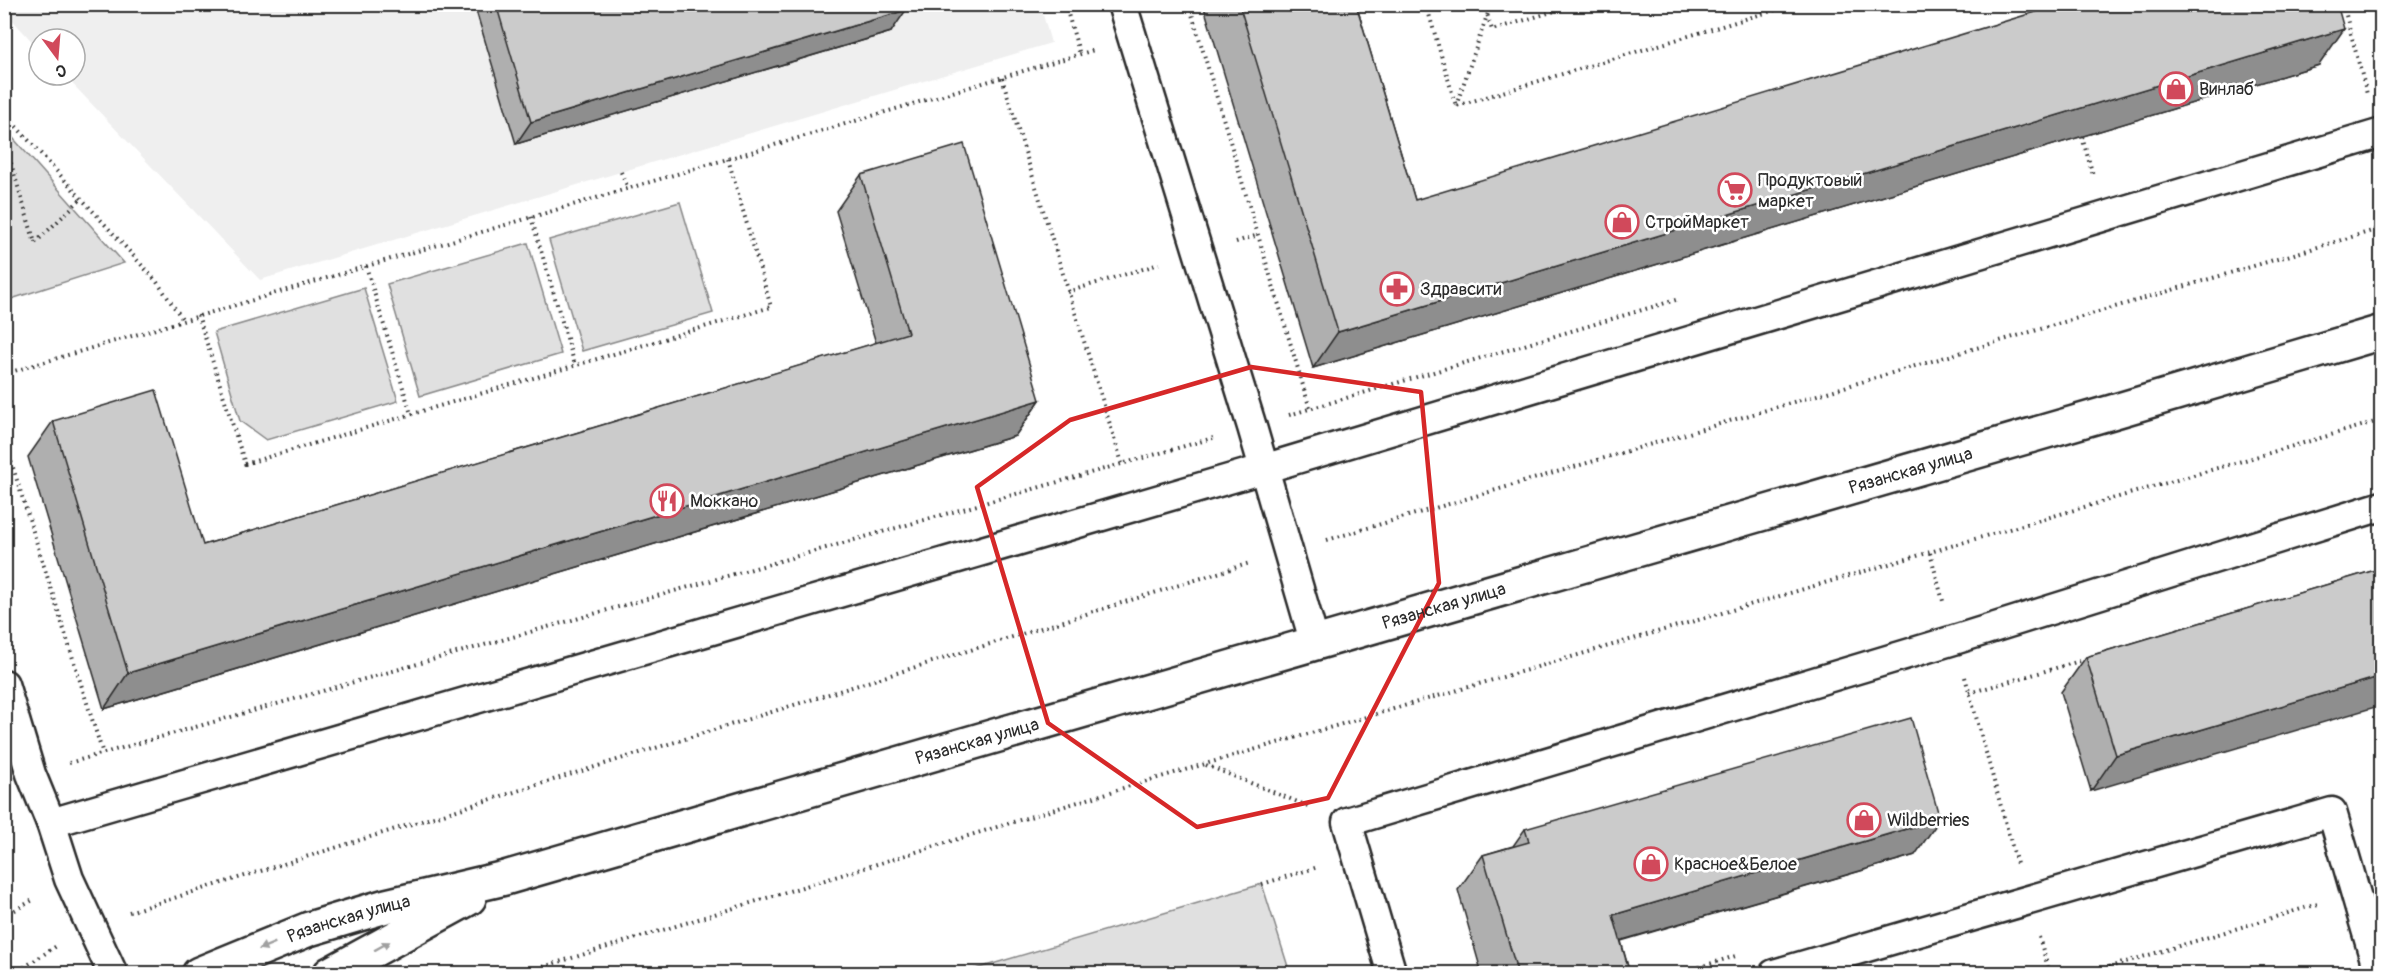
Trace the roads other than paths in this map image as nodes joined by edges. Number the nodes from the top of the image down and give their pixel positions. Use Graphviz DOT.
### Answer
graph roads {
  1 [pos="1122,4"];
  2 [pos="2382,133"];
  3 [pos="2382,332"];
  4 [pos="1263,469"];
  5 [pos="2382,506"];
  6 [pos="1315,644"];
  7 [pos="4,684"];
  8 [pos="51,823"];
  9 [pos="505,878"];
  10 [pos="113,974"];
  11 [pos="199,974"];
  12 [pos="330,974"];
  13 [pos="1392,974"];
  14 [pos="1774,974"];
  15 [pos="2379,974"];
  1 -- 4 [label="lane"];
  2 -- 4 [label="lane"];
  3 -- 6 [label="street, Рязанская улица"];
  4 -- 6 [label="lane"];
  4 -- 8 [label="lane"];
  5 -- 13 [label="lane"];
  6 -- 9 [label="street, Рязанская улица"];
  7 -- 8 [label="lane"];
  8 -- 10 [label="lane"];
  9 -- 11 [label="street, Рязанская улица, one-way"];
  12 -- 9 [label="street, Рязанская улица, one-way"];
  14 -- 15 [label="lane"];
}
